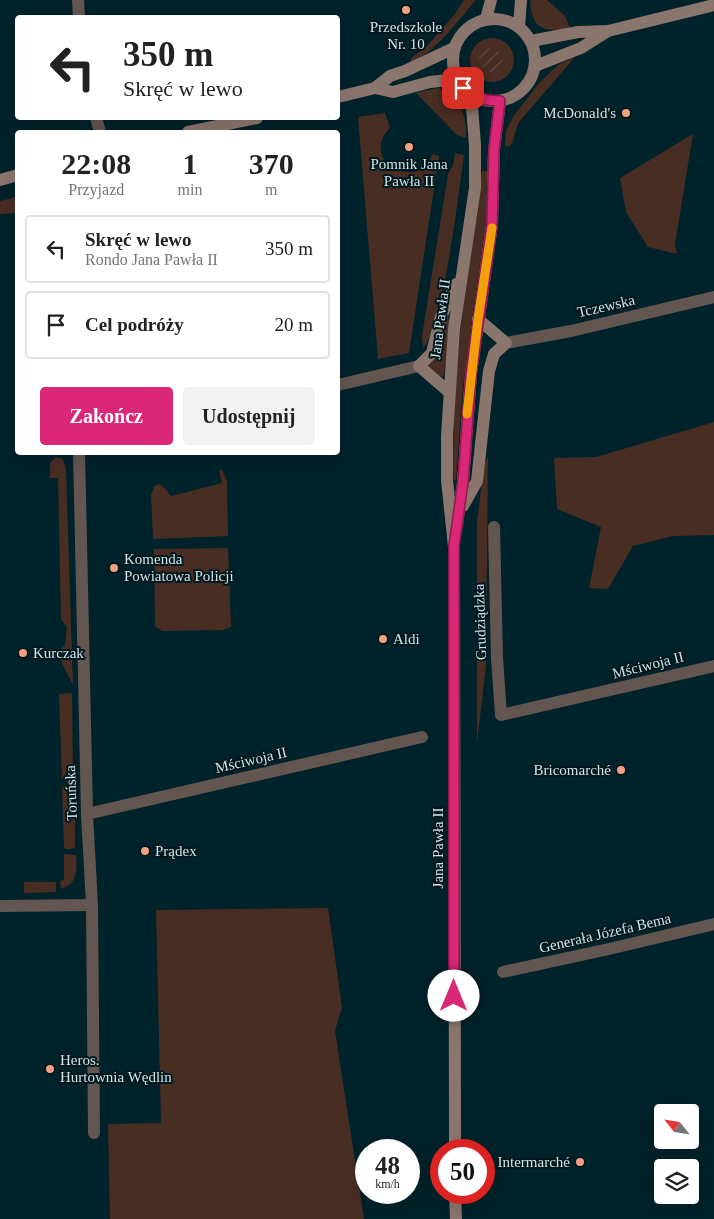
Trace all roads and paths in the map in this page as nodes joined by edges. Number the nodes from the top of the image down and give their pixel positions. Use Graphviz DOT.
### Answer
graph roads {
  1 [pos="78,0"];
  2 [pos="491,0"];
  3 [pos="520,0"];
  4 [pos="714,5"];
  5 [pos="79,15"];
  6 [pos="486,19"];
  7 [pos="519,27"];
  8 [pos="608,31"];
  9 [pos="531,41"];
  10 [pos="454,48"];
  11 [pos="535,66"];
  12 [pos="457,79"];
  13 [pos="375,88"];
  14 [pos="471,95"];
  15 [pos="340,97"];
  16 [pos="500,101"];
  17 [pos="247,120"];
  18 [pos="198,130"];
  19 [pos="15,176"];
  20 [pos="0,180"];
  21 [pos="462,272"];
  22 [pos="714,297"];
  23 [pos="478,319"];
  24 [pos="506,343"];
  25 [pos="419,366"];
  26 [pos="340,385"];
  27 [pos="449,392"];
  28 [pos="80,455"];
  29 [pos="459,513"];
  30 [pos="494,527"];
  31 [pos="454,546"];
  32 [pos="714,666"];
  33 [pos="501,715"];
  34 [pos="422,737"];
  35 [pos="87,814"];
  36 [pos="92,905"];
  37 [pos="0,906"];
  38 [pos="714,924"];
  39 [pos="503,972"];
  40 [pos="94,1133"];
  41 [pos="455,1139"];
  42 [pos="455,1204"];
  43 [pos="456,1219"];
  1 -- 5 [label="street"];
  2 -- 6 [label="main road"];
  3 -- 7 [label="main road"];
  4 -- 8 [label="main road"];
  6 -- 7 [label="main road"];
  6 -- 10 [label="main road"];
  7 -- 9 [label="main road"];
  8 -- 9 [label="main road"];
  8 -- 11 [label="main road"];
  9 -- 11 [label="main road"];
  10 -- 12 [label="main road"];
  10 -- 13 [label="main road"];
  11 -- 16 [label="main road"];
  12 -- 13 [label="main road"];
  12 -- 14 [label="main road"];
  13 -- 15 [label="main road"];
  14 -- 16 [label="main road"];
  14 -- 21 [label="main road, Jana Pawła II"];
  16 -- 23 [label="main road, Jana Pawła II"];
  17 -- 18 [label="main road"];
  19 -- 20 [label="main road"];
  21 -- 25 [label="main road"];
  21 -- 27 [label="main road, Jana Pawła II"];
  22 -- 24 [label="street, Tczewska"];
  23 -- 24 [label="main road"];
  23 -- 29 [label="main road, Jana Pawła II"];
  24 -- 29 [label="main road"];
  25 -- 26 [label="street"];
  25 -- 27 [label="main road"];
  27 -- 31 [label="main road, Jana Pawła II"];
  28 -- 35 [label="street, Toruńska"];
  29 -- 31 [label="main road, Jana Pawła II"];
  30 -- 33 [label="street, Grudziądzka"];
  31 -- 41 [label="main road, Jana Pawła II"];
  32 -- 33 [label="street, Mściwoja II"];
  34 -- 35 [label="street, Mściwoja II"];
  35 -- 36 [label="street, Toruńska"];
  36 -- 37 [label="street"];
  36 -- 40 [label="street, Toruńska"];
  38 -- 39 [label="street, Generała Józefa Bema"];
  42 -- 43 [label="main road"];
}
